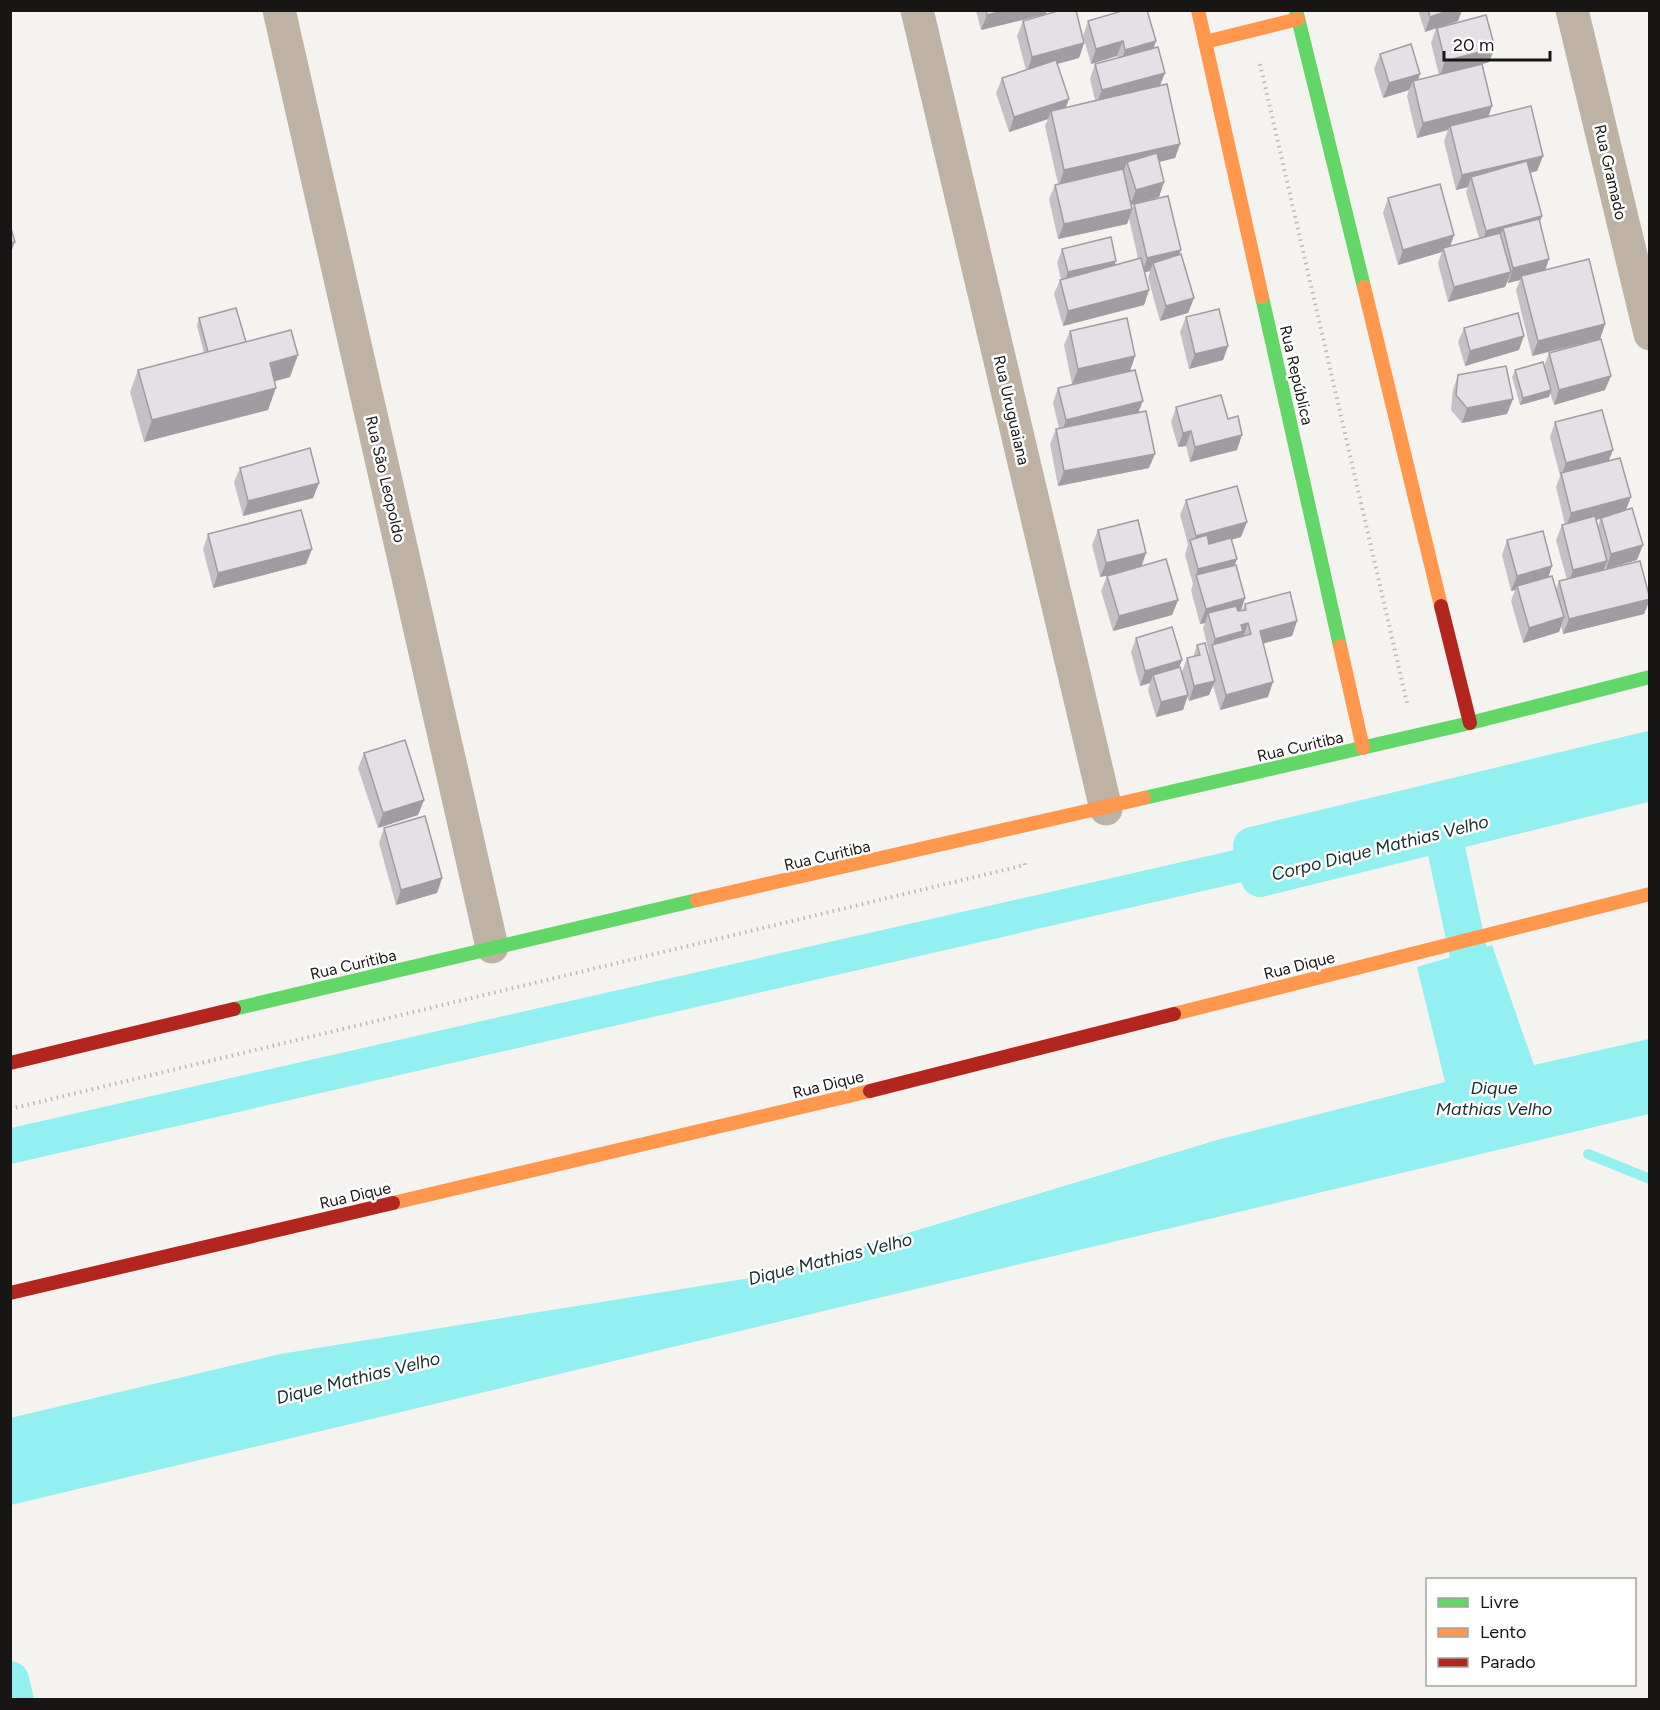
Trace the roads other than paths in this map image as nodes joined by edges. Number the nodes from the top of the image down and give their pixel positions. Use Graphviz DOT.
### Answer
graph roads {
  1 [pos="279,10"];
  2 [pos="917,10"];
  3 [pos="1198,10"];
  4 [pos="1572,10"];
  5 [pos="1297,15"];
  6 [pos="1205,42"];
  7 [pos="1650,334"];
  8 [pos="1650,677"];
  9 [pos="1470,723"];
  10 [pos="1363,748"];
  11 [pos="1106,809"];
  12 [pos="1650,894"];
  13 [pos="492,947"];
  14 [pos="10,1063"];
  15 [pos="10,1293"];
  1 -- 13 [label="street, Rua São Leopoldo"];
  2 -- 11 [label="street, Rua Uruguaiana"];
  3 -- 6 [label="street, Rua República"];
  4 -- 7 [label="street, Rua Gramado"];
  5 -- 6 [label="street"];
  5 -- 9 [label="street"];
  6 -- 10 [label="street, Rua República"];
  8 -- 9 [label="street, Rua Curitiba"];
  9 -- 10 [label="street, Rua Curitiba"];
  10 -- 11 [label="street, Rua Curitiba"];
  11 -- 13 [label="street, Rua Curitiba"];
  12 -- 15 [label="street, Rua Dique"];
  13 -- 14 [label="street, Rua Curitiba"];
}
